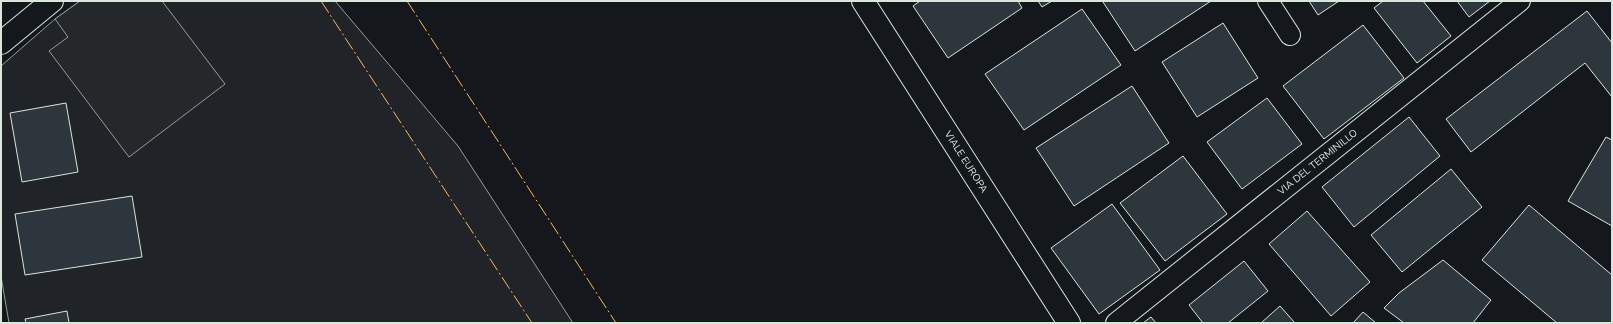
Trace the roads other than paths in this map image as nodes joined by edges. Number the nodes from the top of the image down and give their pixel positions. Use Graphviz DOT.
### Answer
graph roads {
  1 [pos="52,1"];
  2 [pos="863,1"];
  3 [pos="1268,1"];
  4 [pos="1520,1"];
  5 [pos="1290,35"];
  6 [pos="1,43"];
  7 [pos="1069,323"];
  8 [pos="1116,323"];
  1 -- 6 [label="street"];
  2 -- 7 [label="street, VIALE EUROPA"];
  3 -- 5 [label="street"];
  4 -- 8 [label="street, VIA DEL TERMINILLO"];
}
